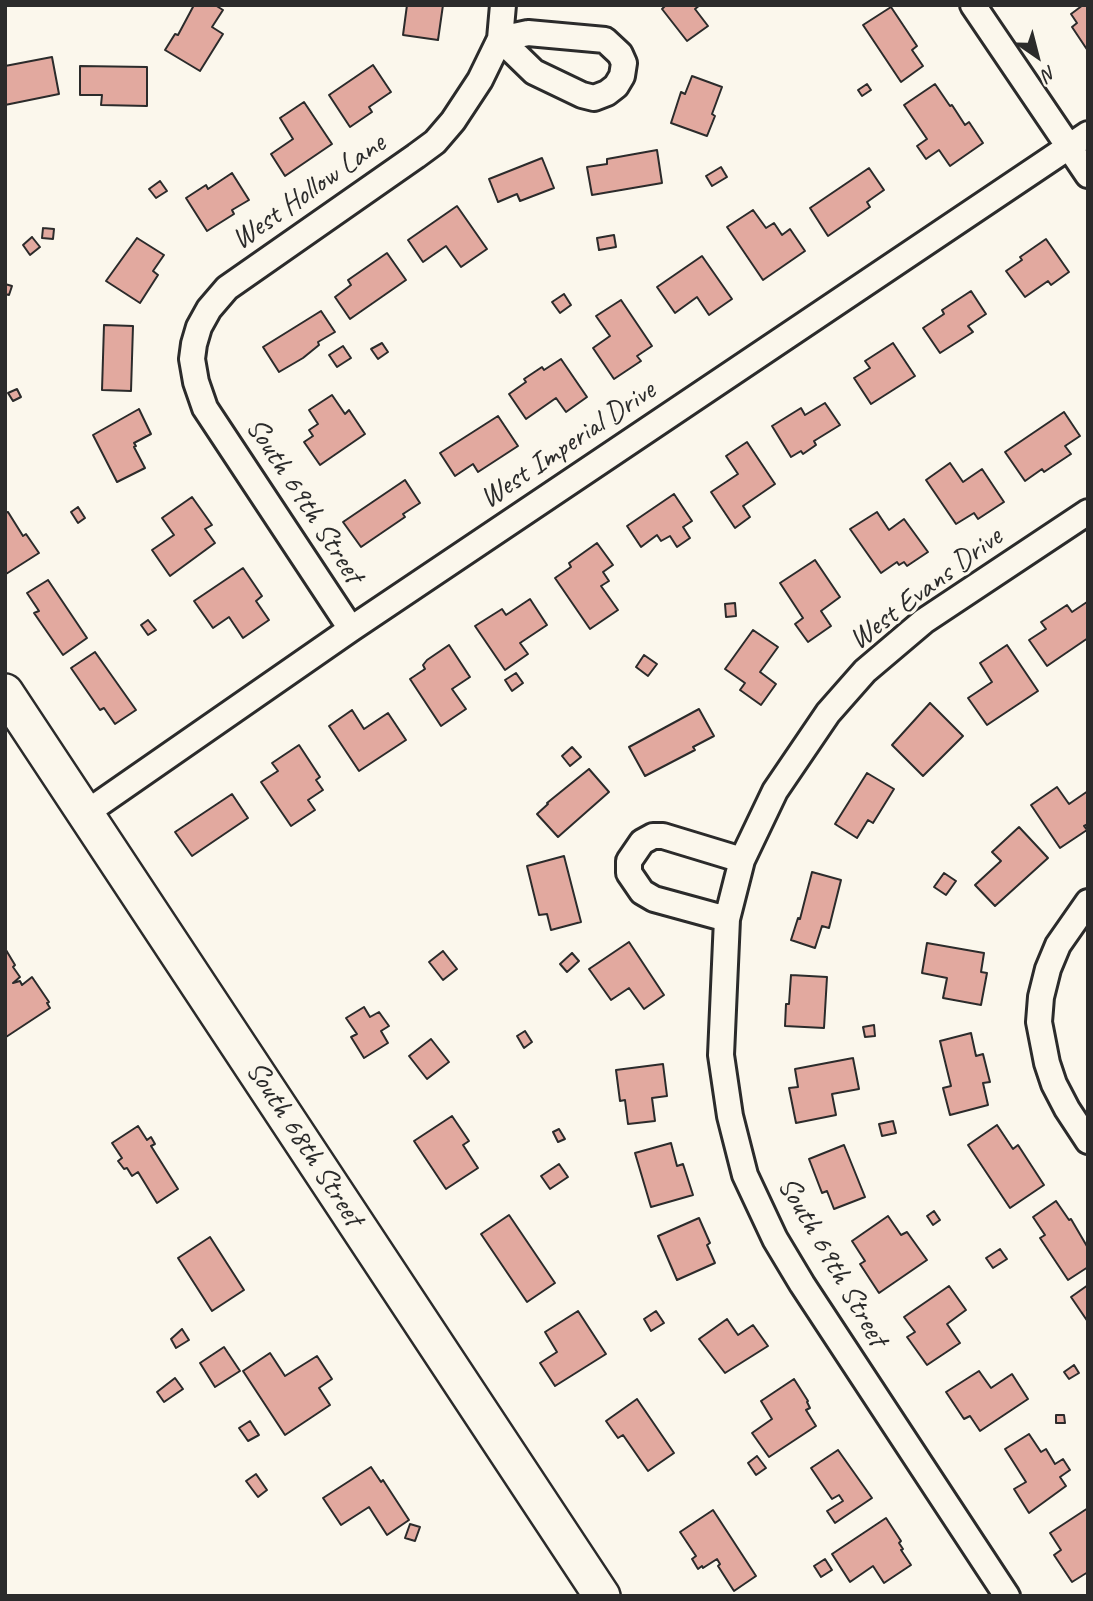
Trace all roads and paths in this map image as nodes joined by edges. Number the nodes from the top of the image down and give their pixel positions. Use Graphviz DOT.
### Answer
graph roads {
  1 [pos="503,5"];
  2 [pos="973,5"];
  3 [pos="1078,140"];
  4 [pos="1088,175"];
  5 [pos="205,408"];
  6 [pos="1088,512"];
  7 [pos="351,629"];
  8 [pos="5,692"];
  9 [pos="86,813"];
  10 [pos="742,860"];
  11 [pos="1088,902"];
  12 [pos="727,919"];
  13 [pos="1088,1141"];
  14 [pos="602,1596"];
  15 [pos="1007,1596"];
  1 -- 5 [label="street, West Hollow Lane"];
  2 -- 3 [label="street"];
  3 -- 4 [label="street"];
  3 -- 7 [label="street, West Imperial Drive"];
  5 -- 7 [label="street, South 69th Street"];
  6 -- 10 [label="street, West Evans Drive"];
  7 -- 9 [label="street, West Imperial Drive"];
  8 -- 9 [label="street, South 68th Street"];
  9 -- 14 [label="street, South 68th Street"];
  10 -- 12 [label="street, West Evans Drive"];
  10 -- 12 [label="street"];
  11 -- 13 [label="street"];
  12 -- 15 [label="street, South 69th Street"];
}
